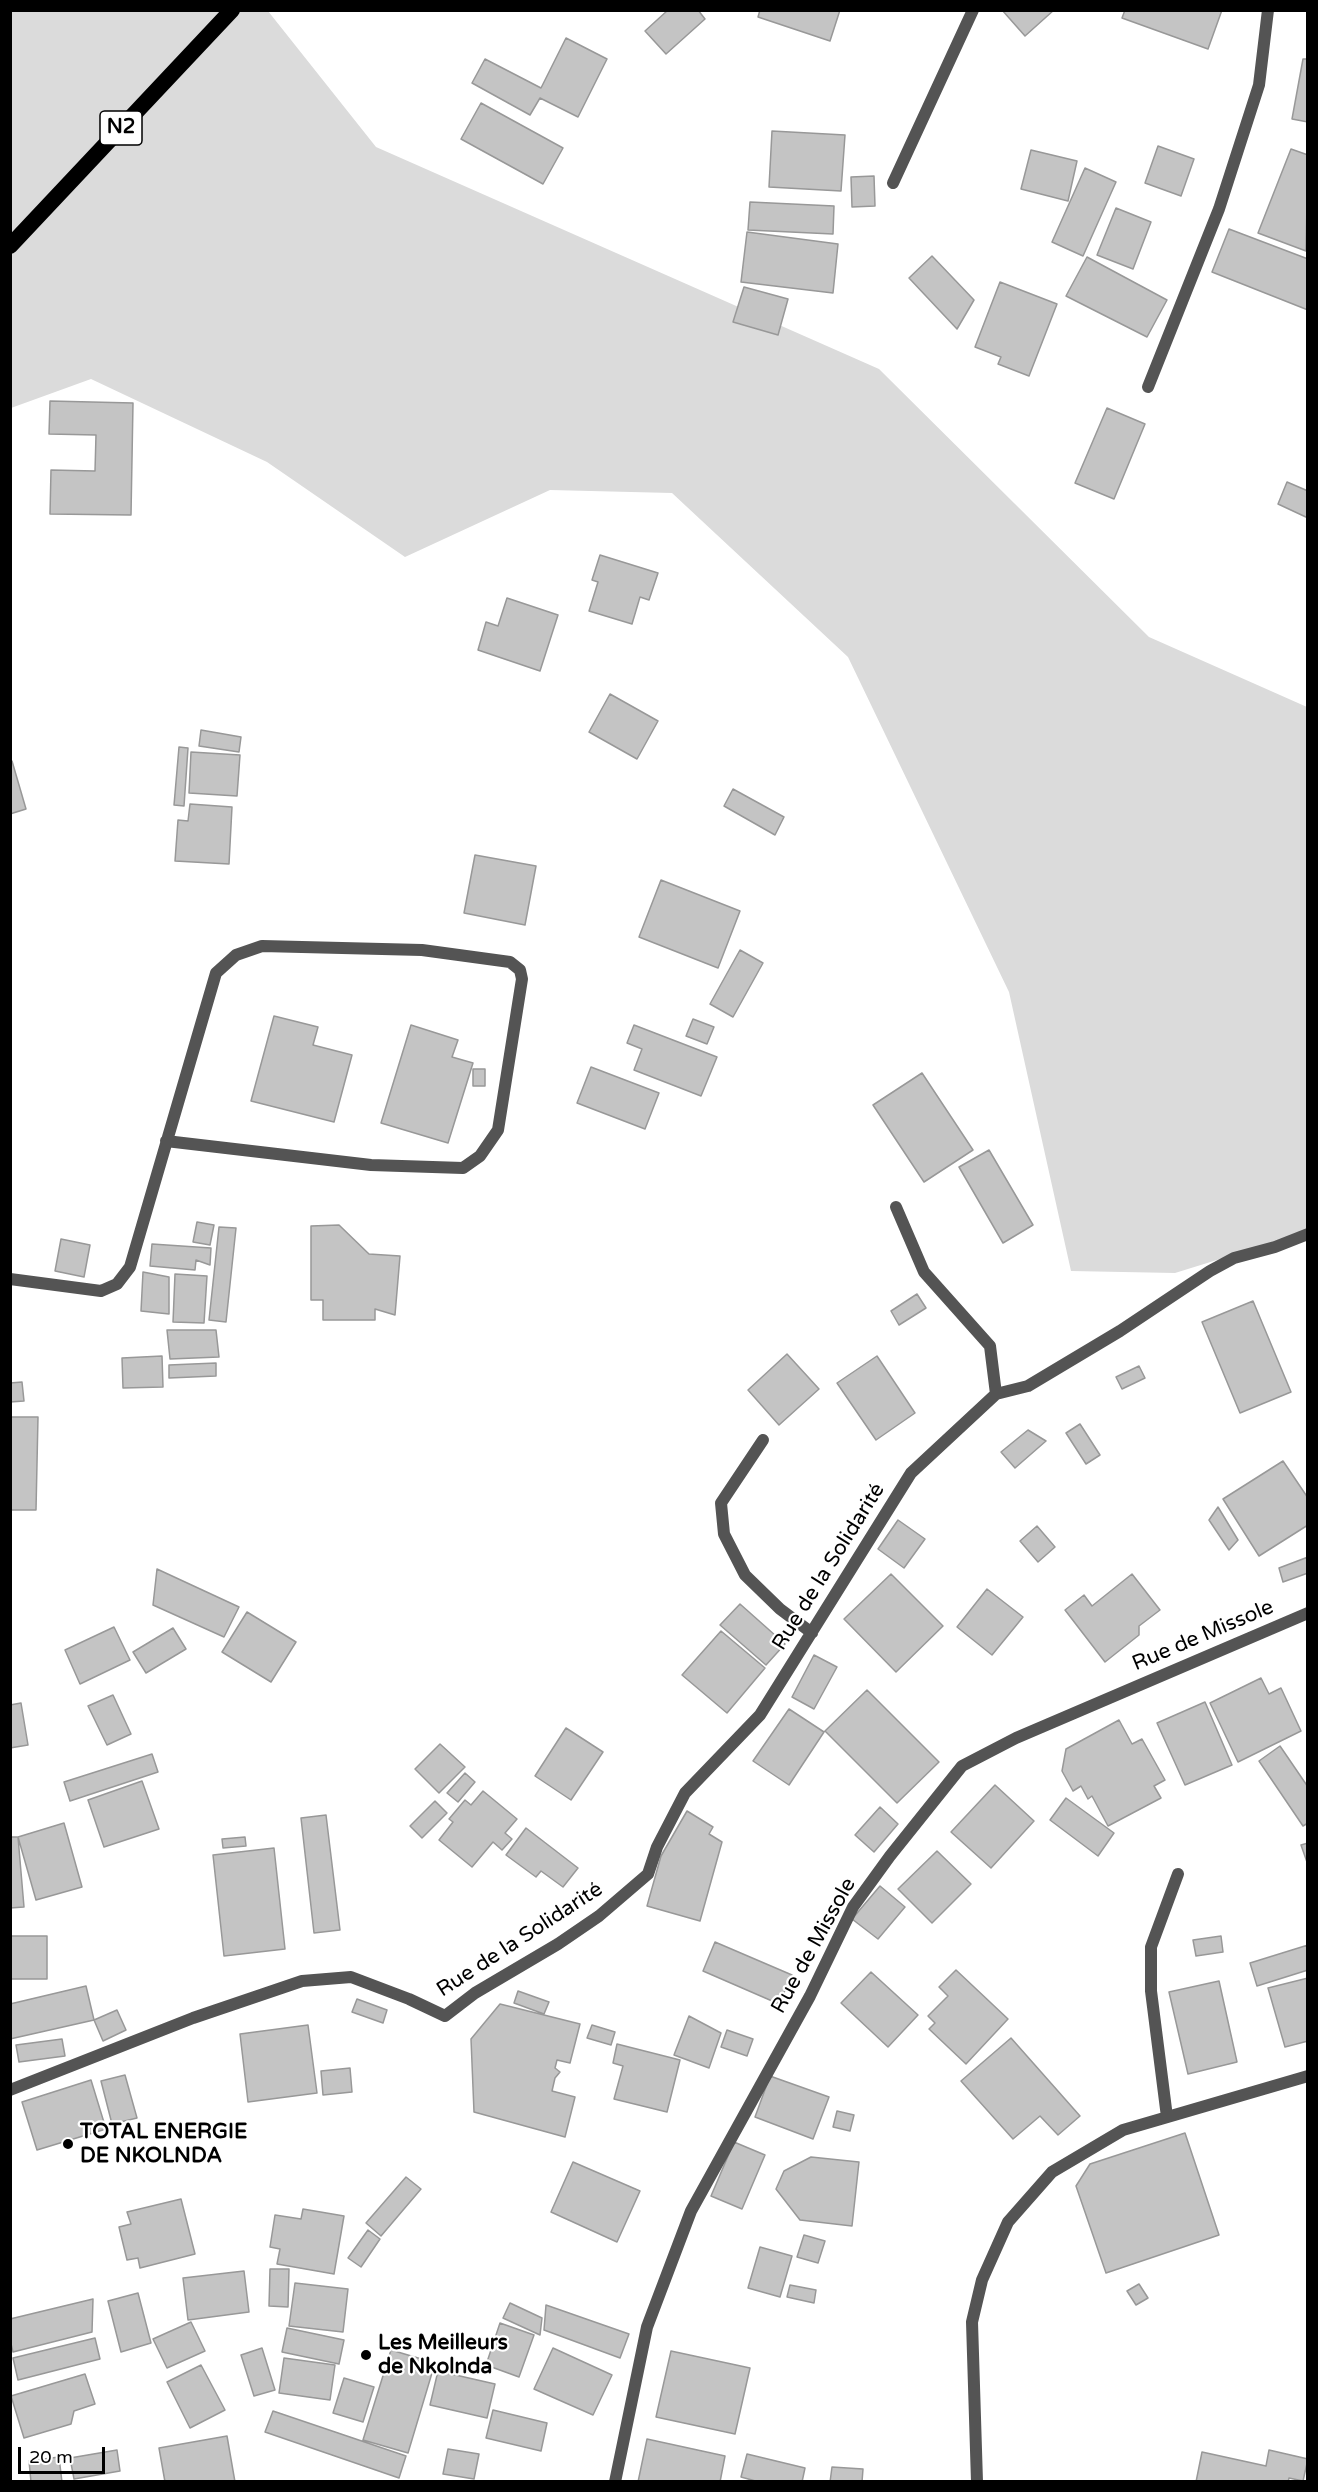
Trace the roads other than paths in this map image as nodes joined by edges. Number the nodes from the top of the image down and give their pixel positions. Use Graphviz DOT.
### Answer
graph roads {
  1 [pos="232,10"];
  2 [pos="973,10"];
  3 [pos="1268,10"];
  4 [pos="893,183"];
  5 [pos="10,246"];
  6 [pos="1148,387"];
  7 [pos="166,1141"];
  8 [pos="896,1207"];
  9 [pos="1308,1234"];
  10 [pos="10,1279"];
  11 [pos="996,1394"];
  12 [pos="762,1440"];
  13 [pos="1308,1612"];
  14 [pos="812,1633"];
  15 [pos="1178,1874"];
  16 [pos="1308,2076"];
  17 [pos="10,2090"];
  18 [pos="1167,2117"];
  19 [pos="615,2481"];
  20 [pos="977,2481"];
  1 -- 5 [label="highway, N2"];
  2 -- 4 [label="street"];
  3 -- 6 [label="street"];
  7 -- 7 [label="street"];
  7 -- 10 [label="street"];
  8 -- 11 [label="street"];
  9 -- 11 [label="street"];
  11 -- 14 [label="street, Rue de la Solidarité"];
  12 -- 14 [label="street"];
  13 -- 19 [label="street, Rue de Missole"];
  14 -- 17 [label="street, Rue de la Solidarité"];
  15 -- 18 [label="street"];
  16 -- 18 [label="street"];
  18 -- 20 [label="street"];
}
